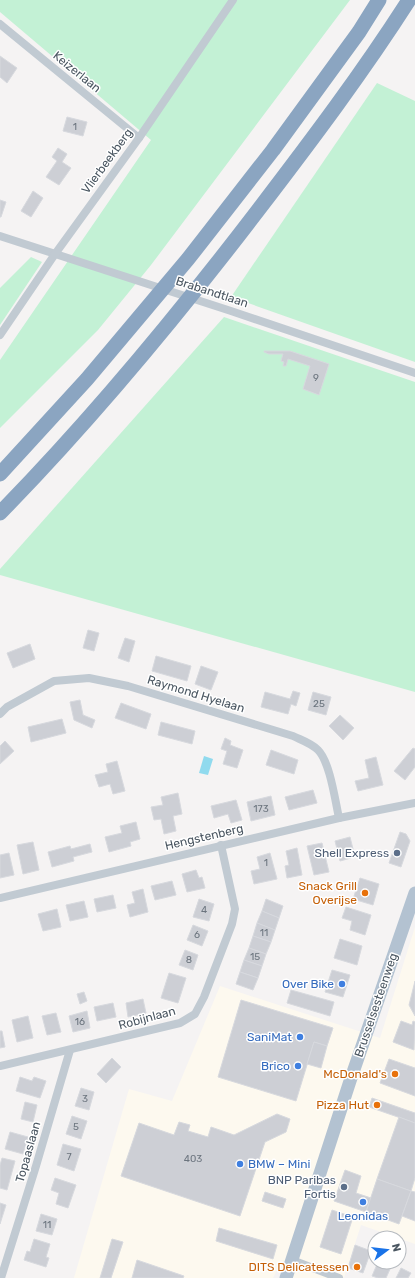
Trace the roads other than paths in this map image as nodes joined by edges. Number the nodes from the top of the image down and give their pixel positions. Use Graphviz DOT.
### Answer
graph roads {
  1 [pos="233,0"];
  2 [pos="380,0"];
  3 [pos="409,0"];
  4 [pos="0,24"];
  5 [pos="138,138"];
  6 [pos="0,236"];
  7 [pos="55,254"];
  8 [pos="0,335"];
  9 [pos="415,373"];
  10 [pos="0,474"];
  11 [pos="0,514"];
  12 [pos="0,714"];
  13 [pos="415,803"];
  14 [pos="339,818"];
  15 [pos="221,845"];
  16 [pos="415,893"];
  17 [pos="0,898"];
  18 [pos="70,1050"];
  19 [pos="0,1066"];
  20 [pos="4,1260"];
  21 [pos="292,1260"];
  22 [pos="1,1278"];
  23 [pos="286,1278"];
  24 [pos="339,1278"];
  1 -- 5 [label="street, Vlierbeekberg"];
  2 -- 10 [label="highway"];
  3 -- 11 [label="highway"];
  4 -- 5 [label="street, Keizerlaan"];
  5 -- 7 [label="street, Vlierbeekberg"];
  6 -- 7 [label="street, Brabandtlaan"];
  7 -- 8 [label="street, Vlierbeekberg"];
  7 -- 9 [label="street, Brabandtlaan"];
  12 -- 14 [label="street, Raymond Hyelaan"];
  13 -- 14 [label="street, Hengstenberg"];
  14 -- 15 [label="street, Hengstenberg"];
  15 -- 17 [label="street, Hengstenberg"];
  15 -- 18 [label="street, Robijnlaan"];
  16 -- 21 [label="main road, Brusselsesteenweg"];
  18 -- 19 [label="street, Robijnlaan"];
  18 -- 20 [label="street, Topaaslaan"];
  20 -- 22 [label="street, Topaaslaan"];
  21 -- 23 [label="main road, Brusselsesteenweg"];
  21 -- 24 [label="street"];
}
